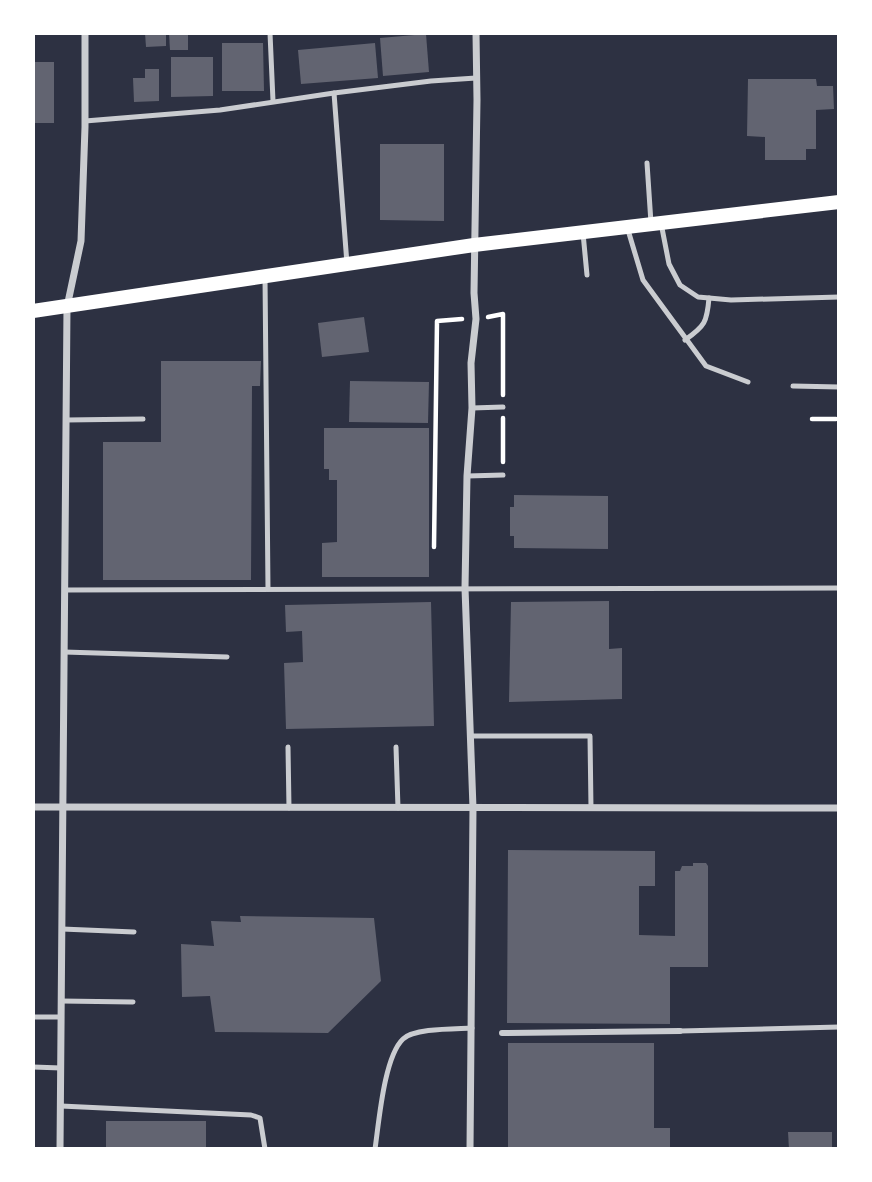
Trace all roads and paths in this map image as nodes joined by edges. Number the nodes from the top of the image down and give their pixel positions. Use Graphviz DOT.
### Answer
graph roads {
  1 [pos="85,33"];
  2 [pos="270,33"];
  3 [pos="476,33"];
  4 [pos="476,78"];
  5 [pos="334,93"];
  6 [pos="273,101"];
  7 [pos="85,121"];
  8 [pos="647,163"];
  9 [pos="839,202"];
  10 [pos="656,223"];
  11 [pos="627,227"];
  12 [pos="583,232"];
  13 [pos="474,245"];
  14 [pos="347,264"];
  15 [pos="587,275"];
  16 [pos="265,277"];
  17 [pos="839,297"];
  18 [pos="709,298"];
  19 [pos="67,307"];
  20 [pos="33,311"];
  21 [pos="685,340"];
  22 [pos="748,382"];
  23 [pos="793,386"];
  24 [pos="839,387"];
  25 [pos="503,407"];
  26 [pos="472,408"];
  27 [pos="144,419"];
  28 [pos="812,419"];
  29 [pos="836,419"];
  30 [pos="66,420"];
  31 [pos="503,475"];
  32 [pos="467,476"];
  33 [pos="465,588"];
  34 [pos="839,588"];
  35 [pos="268,589"];
  36 [pos="65,590"];
  37 [pos="64,652"];
  38 [pos="227,657"];
  39 [pos="471,736"];
  40 [pos="288,747"];
  41 [pos="396,747"];
  42 [pos="33,807"];
  43 [pos="63,808"];
  44 [pos="289,808"];
  45 [pos="398,808"];
  46 [pos="473,808"];
  47 [pos="591,808"];
  48 [pos="839,808"];
  49 [pos="62,929"];
  50 [pos="134,932"];
  51 [pos="61,1000"];
  52 [pos="133,1002"];
  53 [pos="33,1017"];
  54 [pos="61,1017"];
  55 [pos="839,1027"];
  56 [pos="472,1028"];
  57 [pos="680,1031"];
  58 [pos="502,1033"];
  59 [pos="33,1067"];
  60 [pos="61,1068"];
  61 [pos="61,1106"];
  62 [pos="60,1149"];
  63 [pos="265,1149"];
  64 [pos="375,1149"];
  65 [pos="470,1149"];
  1 -- 7 [label="street"];
  2 -- 6 [label="lane"];
  3 -- 4 [label="street"];
  4 -- 5 [label="lane"];
  4 -- 13 [label="street"];
  5 -- 6 [label="lane"];
  5 -- 14 [label="lane"];
  6 -- 7 [label="lane"];
  7 -- 19 [label="street"];
  8 -- 10 [label="lane"];
  9 -- 10 [label="main road"];
  10 -- 11 [label="main road"];
  10 -- 18 [label="lane"];
  11 -- 12 [label="main road"];
  11 -- 21 [label="lane"];
  12 -- 13 [label="main road"];
  12 -- 15 [label="lane"];
  13 -- 14 [label="main road"];
  13 -- 26 [label="street"];
  14 -- 16 [label="main road"];
  16 -- 19 [label="main road"];
  16 -- 35 [label="lane"];
  17 -- 18 [label="lane"];
  18 -- 21 [label="lane"];
  19 -- 20 [label="main road"];
  19 -- 30 [label="street"];
  21 -- 22 [label="lane"];
  23 -- 24 [label="lane"];
  25 -- 26 [label="lane"];
  25 -- 31 [label="path"];
  26 -- 32 [label="street"];
  27 -- 30 [label="lane"];
  28 -- 29 [label="path"];
  30 -- 36 [label="street"];
  31 -- 32 [label="lane"];
  32 -- 33 [label="street"];
  33 -- 34 [label="lane"];
  33 -- 35 [label="lane"];
  33 -- 39 [label="street"];
  35 -- 36 [label="lane"];
  36 -- 37 [label="street"];
  37 -- 38 [label="lane"];
  37 -- 43 [label="street"];
  39 -- 46 [label="street"];
  39 -- 47 [label="lane"];
  40 -- 44 [label="lane"];
  41 -- 45 [label="lane"];
  42 -- 43 [label="street"];
  43 -- 44 [label="street"];
  43 -- 49 [label="street"];
  44 -- 45 [label="street"];
  45 -- 46 [label="street"];
  46 -- 47 [label="street"];
  46 -- 56 [label="street"];
  47 -- 48 [label="street"];
  49 -- 50 [label="lane"];
  49 -- 51 [label="street"];
  51 -- 52 [label="lane"];
  51 -- 54 [label="street"];
  53 -- 54 [label="lane"];
  54 -- 60 [label="street"];
  55 -- 57 [label="lane"];
  56 -- 64 [label="lane"];
  56 -- 65 [label="street"];
  57 -- 58 [label="street"];
  59 -- 60 [label="lane"];
  60 -- 61 [label="street"];
  61 -- 62 [label="street"];
  61 -- 63 [label="lane"];
}
